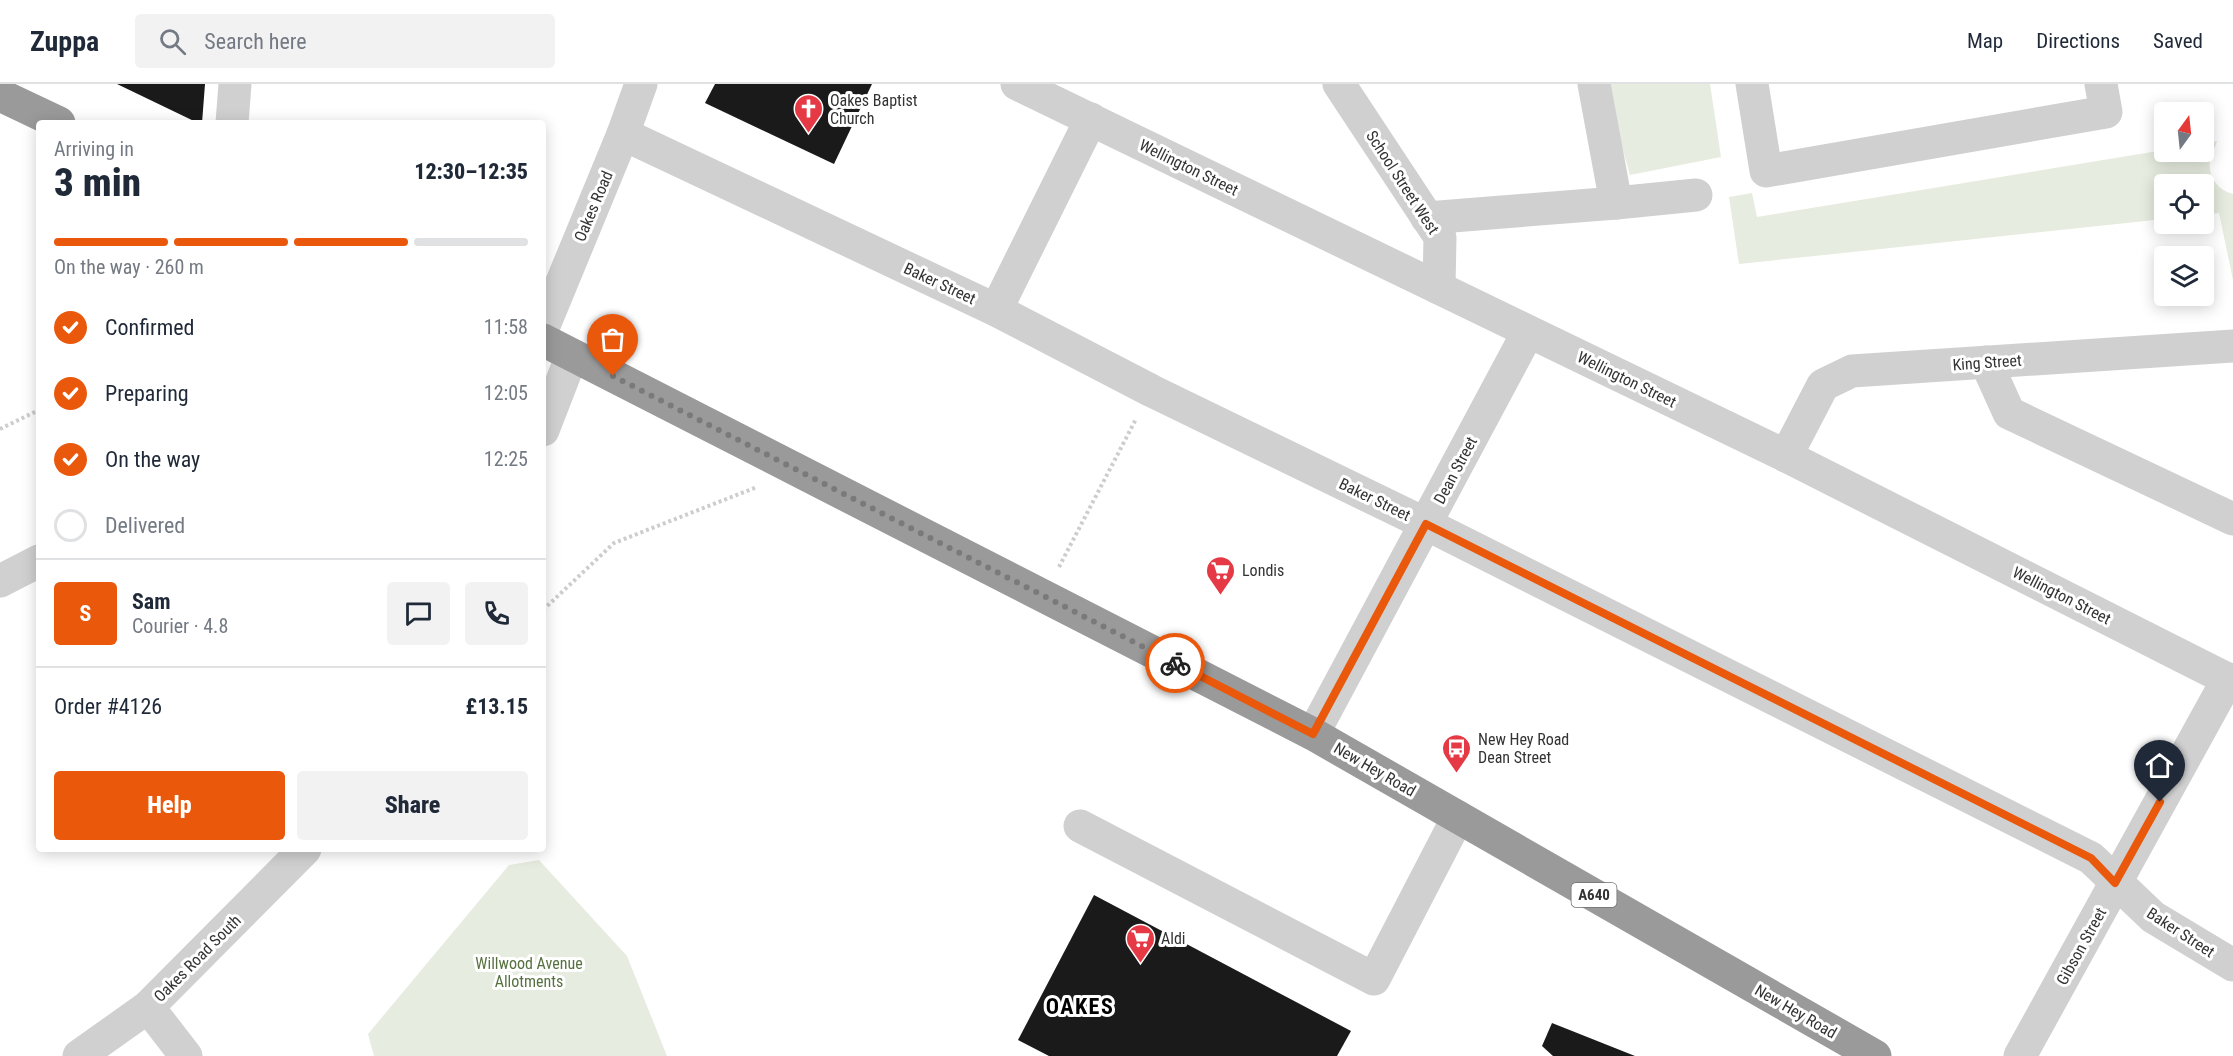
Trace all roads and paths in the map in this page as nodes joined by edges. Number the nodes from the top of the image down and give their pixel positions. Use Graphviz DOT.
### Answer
graph roads {
  1 [pos="235,84"];
  2 [pos="641,84"];
  3 [pos="1017,84"];
  4 [pos="1339,84"];
  5 [pos="1594,84"];
  6 [pos="1752,84"];
  7 [pos="2101,84"];
  8 [pos="4,92"];
  9 [pos="1091,119"];
  10 [pos="54,120"];
  11 [pos="232,120"];
  12 [pos="623,134"];
  13 [pos="1696,195"];
  14 [pos="1616,203"];
  15 [pos="1427,219"];
  16 [pos="1439,288"];
  17 [pos="996,310"];
  18 [pos="546,321"];
  19 [pos="1528,332"];
  20 [pos="546,342"];
  21 [pos="2233,346"];
  22 [pos="572,355"];
  23 [pos="1986,362"];
  24 [pos="1152,391"];
  25 [pos="36,411"];
  26 [pos="546,422"];
  27 [pos="0,429"];
  28 [pos="1786,456"];
  29 [pos="799,471"];
  30 [pos="2233,519"];
  31 [pos="1426,524"];
  32 [pos="36,563"];
  33 [pos="0,581"];
  34 [pos="1043,596"];
  35 [pos="546,607"];
  36 [pos="2230,680"];
  37 [pos="1313,734"];
  38 [pos="1458,817"];
  39 [pos="1080,826"];
  40 [pos="302,852"];
  41 [pos="2115,883"];
  42 [pos="2233,965"];
  43 [pos="148,1007"];
  44 [pos="80,1056"];
  45 [pos="186,1056"];
  46 [pos="1875,1056"];
  47 [pos="2020,1056"];
  1 -- 11 [label="street"];
  2 -- 12 [label="street, Oakes Road"];
  3 -- 9 [label="street, Wellington Street"];
  4 -- 15 [label="street, School Street West"];
  5 -- 14 [label="street"];
  6 -- 7 [label="street"];
  8 -- 10 [label="highway"];
  9 -- 16 [label="street, Wellington Street"];
  9 -- 17 [label="street"];
  12 -- 17 [label="street, Baker Street"];
  12 -- 18 [label="street, Oakes Road"];
  13 -- 14 [label="street"];
  14 -- 15 [label="street"];
  15 -- 16 [label="street, School Street West"];
  16 -- 19 [label="street, Wellington Street"];
  17 -- 24 [label="street, Baker Street"];
  19 -- 28 [label="street, Wellington Street"];
  19 -- 31 [label="street, Dean Street"];
  20 -- 22 [label="highway, New Hey Road / A640"];
  21 -- 23 [label="street, King Street"];
  22 -- 26 [label="street"];
  22 -- 29 [label="highway, New Hey Road / A640"];
  23 -- 28 [label="street, King Street"];
  23 -- 30 [label="street"];
  24 -- 31 [label="street, Baker Street"];
  24 -- 34 [label="path"];
  25 -- 27 [label="path"];
  28 -- 36 [label="street, Wellington Street"];
  29 -- 34 [label="highway, New Hey Road / A640"];
  29 -- 35 [label="path"];
  31 -- 37 [label="street, Dean Street"];
  31 -- 41 [label="street, Baker Street"];
  32 -- 33 [label="street"];
  34 -- 37 [label="highway, New Hey Road / A640"];
  36 -- 41 [label="street, Gibson Street"];
  37 -- 38 [label="highway, New Hey Road / A640"];
  38 -- 39 [label="street"];
  38 -- 46 [label="highway, New Hey Road / A640"];
  40 -- 43 [label="street, Oakes Road South"];
  41 -- 42 [label="street, Baker Street"];
  41 -- 47 [label="street, Gibson Street"];
  43 -- 44 [label="street, Oakes Road South"];
  43 -- 45 [label="street"];
}
